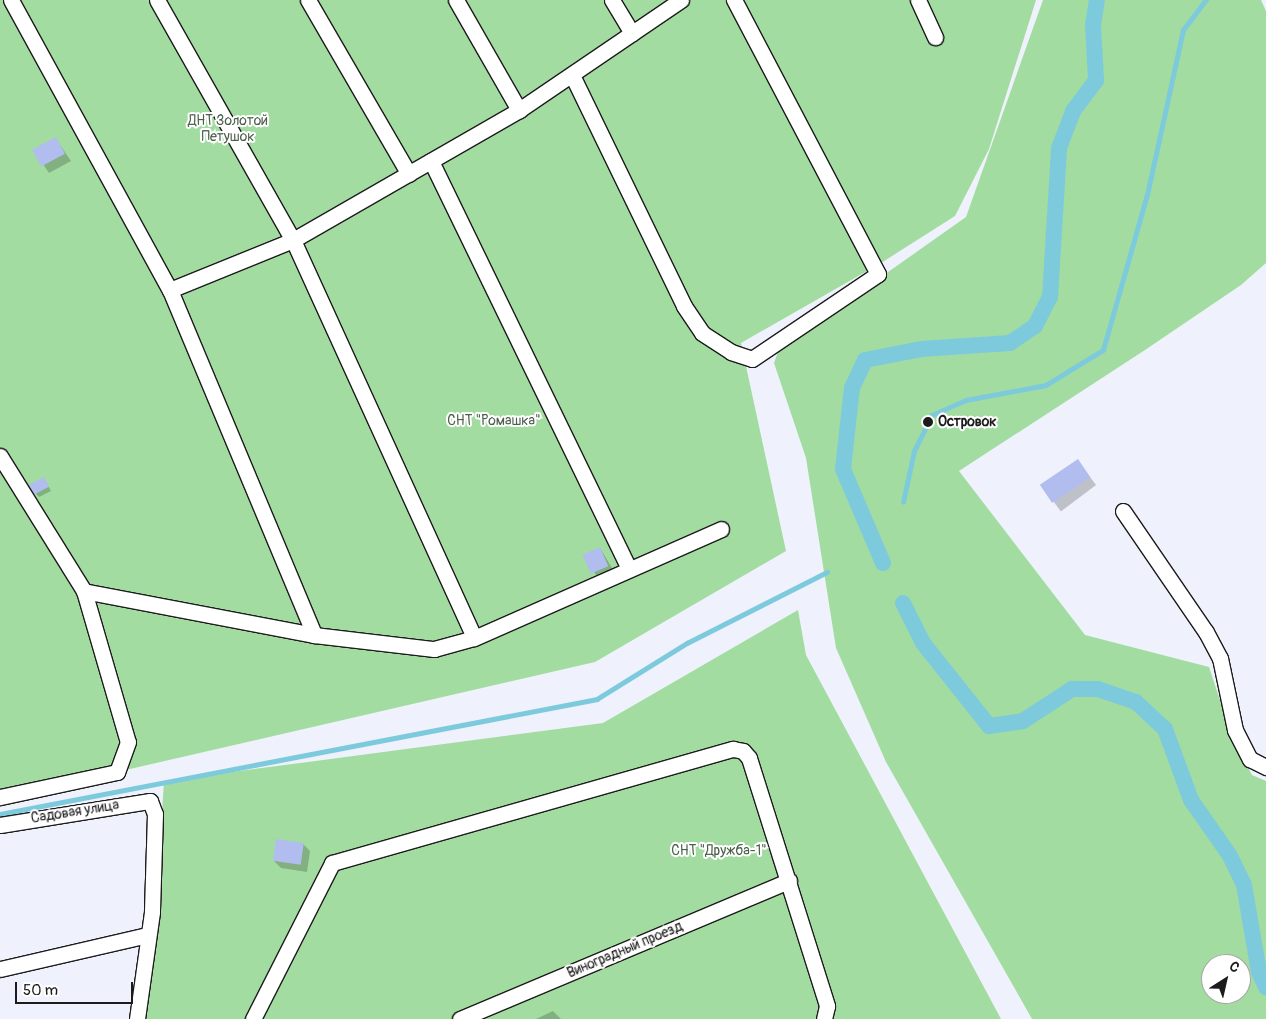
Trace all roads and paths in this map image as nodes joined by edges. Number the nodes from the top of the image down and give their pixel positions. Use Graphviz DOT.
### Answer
graph roads {
  1 [pos="11,0"];
  2 [pos="157,0"];
  3 [pos="308,0"];
  4 [pos="456,0"];
  5 [pos="612,0"];
  6 [pos="681,0"];
  7 [pos="734,0"];
  8 [pos="918,0"];
  9 [pos="632,33"];
  10 [pos="935,37"];
  11 [pos="572,75"];
  12 [pos="519,110"];
  13 [pos="431,161"];
  14 [pos="409,174"];
  15 [pos="293,240"];
  16 [pos="170,290"];
  17 [pos="0,456"];
  18 [pos="1123,511"];
  19 [pos="721,529"];
  20 [pos="629,568"];
  21 [pos="84,591"];
  22 [pos="314,635"];
  23 [pos="474,638"];
  24 [pos="1266,767"];
  25 [pos="0,797"];
  26 [pos="0,825"];
  27 [pos="789,881"];
  28 [pos="147,935"];
  29 [pos="0,969"];
  30 [pos="137,1019"];
  31 [pos="253,1019"];
  32 [pos="460,1019"];
  33 [pos="824,1019"];
  1 -- 16 [label="street"];
  2 -- 15 [label="street"];
  3 -- 14 [label="street"];
  4 -- 12 [label="street"];
  5 -- 9 [label="street"];
  6 -- 9 [label="street"];
  7 -- 11 [label="street"];
  8 -- 10 [label="street"];
  9 -- 11 [label="street"];
  11 -- 12 [label="street"];
  12 -- 13 [label="street"];
  13 -- 14 [label="street"];
  13 -- 20 [label="street"];
  14 -- 15 [label="street"];
  15 -- 16 [label="street"];
  15 -- 23 [label="street"];
  16 -- 22 [label="street"];
  17 -- 21 [label="street"];
  18 -- 24 [label="street"];
  19 -- 20 [label="street"];
  20 -- 23 [label="street"];
  21 -- 22 [label="street"];
  21 -- 25 [label="street"];
  22 -- 23 [label="street"];
  26 -- 28 [label="street, Садовая улица"];
  27 -- 31 [label="street"];
  27 -- 32 [label="street, Виноградный проезд"];
  27 -- 33 [label="street"];
  28 -- 29 [label="street"];
  28 -- 30 [label="street"];
}
